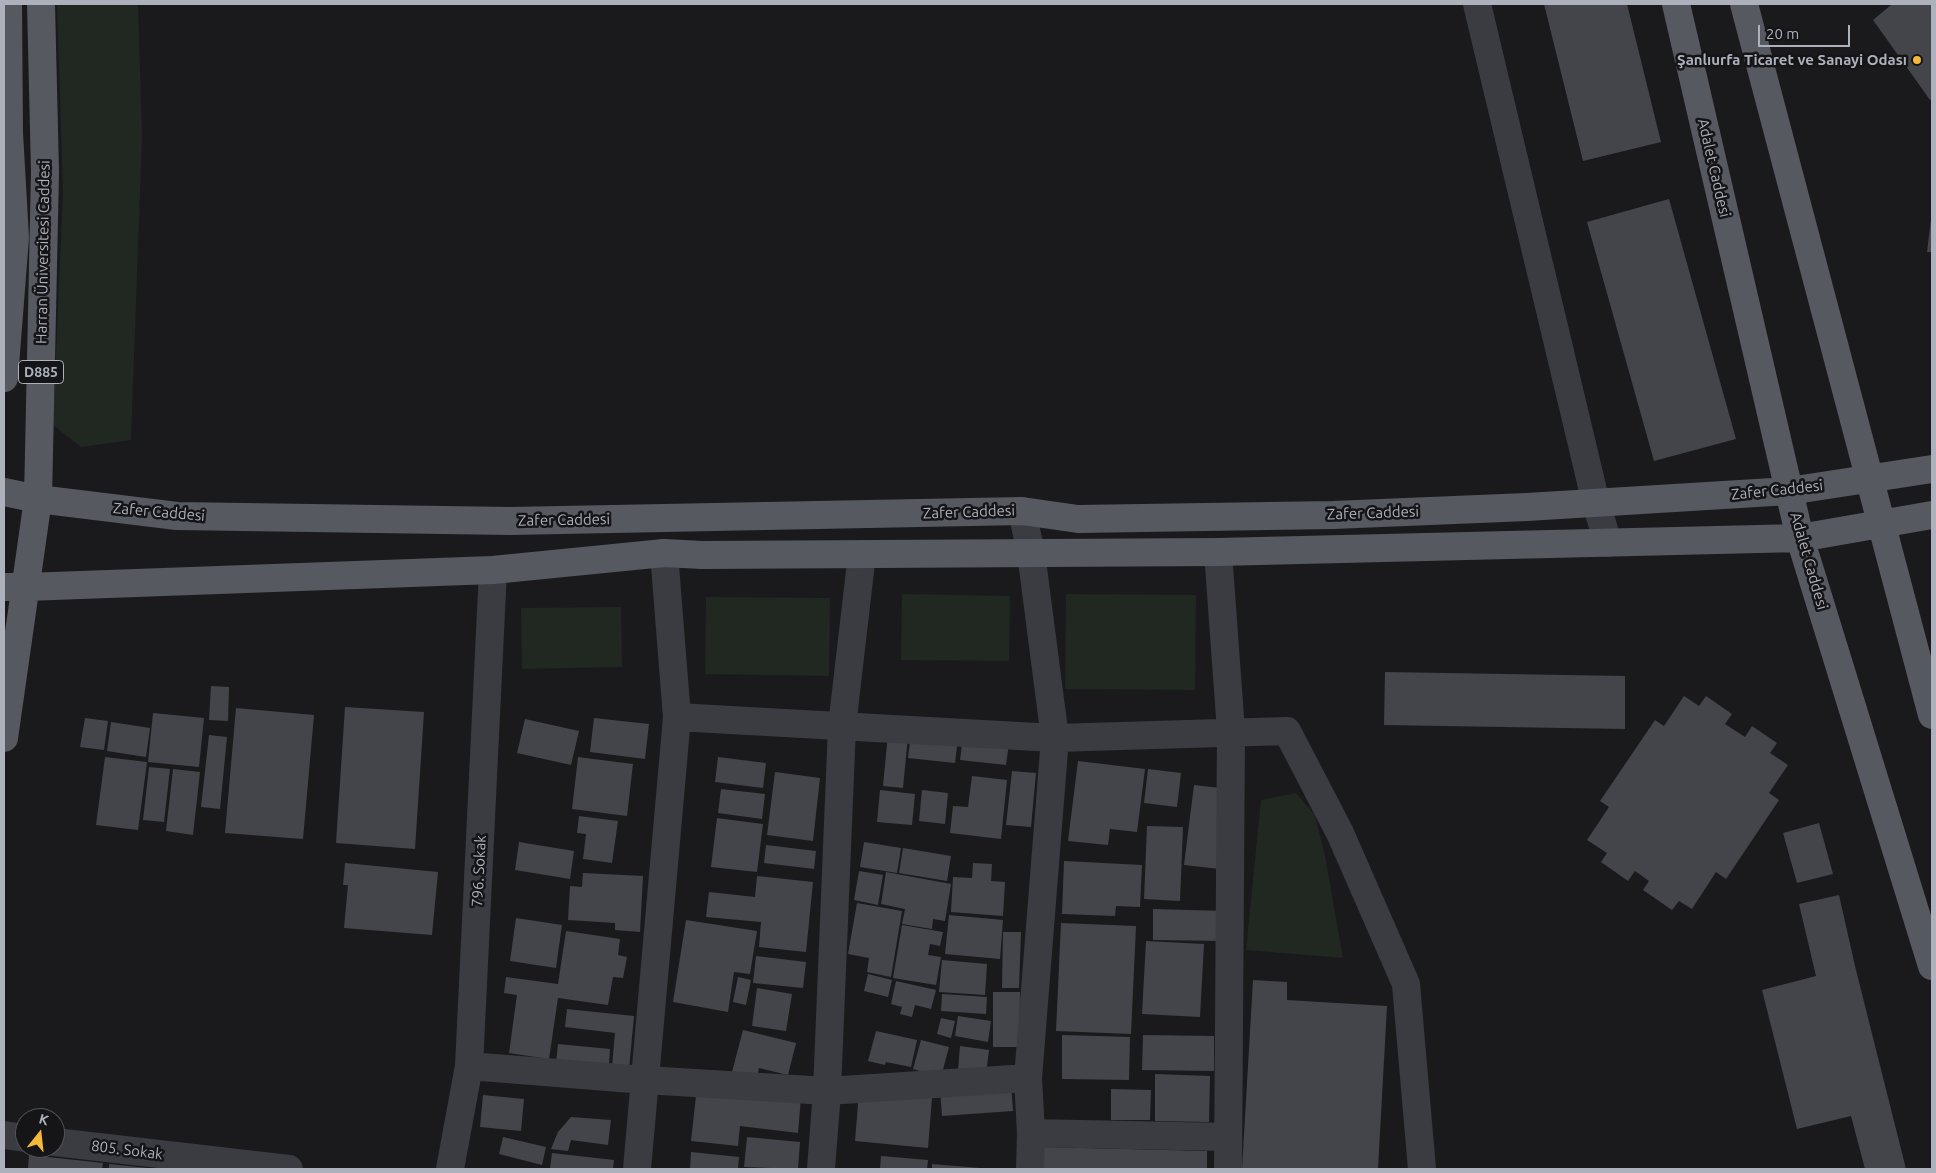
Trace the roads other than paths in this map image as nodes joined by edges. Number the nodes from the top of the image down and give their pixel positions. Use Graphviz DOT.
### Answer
graph roads {
  1 [pos="8,4"];
  2 [pos="41,4"];
  3 [pos="1478,4"];
  4 [pos="1676,4"];
  5 [pos="1744,4"];
  6 [pos="7,132"];
  7 [pos="10,237"];
  8 [pos="4,378"];
  9 [pos="1932,469"];
  10 [pos="1869,478"];
  11 [pos="1789,491"];
  12 [pos="4,492"];
  13 [pos="38,499"];
  14 [pos="1596,503"];
  15 [pos="1022,511"];
  16 [pos="1932,515"];
  17 [pos="1881,524"];
  18 [pos="1800,538"];
  19 [pos="1608,543"];
  20 [pos="664,552"];
  21 [pos="1218,552"];
  22 [pos="1031,553"];
  23 [pos="862,554"];
  24 [pos="493,570"];
  25 [pos="15,587"];
  26 [pos="1932,714"];
  27 [pos="677,717"];
  28 [pos="842,726"];
  29 [pos="1231,731"];
  30 [pos="4,738"];
  31 [pos="1055,738"];
  32 [pos="1932,966"];
  33 [pos="469,1066"];
  34 [pos="1028,1078"];
  35 [pos="645,1080"];
  36 [pos="827,1091"];
  37 [pos="1031,1133"];
  38 [pos="1228,1137"];
  39 [pos="65,1143"];
  40 [pos="289,1169"];
  41 [pos="450,1169"];
  42 [pos="637,1169"];
  43 [pos="821,1169"];
  44 [pos="1030,1169"];
  45 [pos="1228,1169"];
  46 [pos="1422,1169"];
  1 -- 6 [label="main road, Harran Üniversitesi Caddesi / D885"];
  2 -- 13 [label="main road, Harran Üniversitesi Caddesi / D885"];
  3 -- 14 [label="street"];
  4 -- 11 [label="main road, Adalet Caddesi"];
  5 -- 10 [label="main road"];
  6 -- 7 [label="main road, Harran Üniversitesi Caddesi / D885"];
  7 -- 8 [label="main road, Harran Üniversitesi Caddesi / D885"];
  9 -- 10 [label="main road, Zafer Caddesi"];
  10 -- 11 [label="main road, Zafer Caddesi"];
  10 -- 17 [label="main road"];
  11 -- 14 [label="main road, Zafer Caddesi"];
  11 -- 18 [label="main road, Adalet Caddesi"];
  12 -- 13 [label="main road, Zafer Caddesi"];
  13 -- 15 [label="main road, Zafer Caddesi"];
  13 -- 25 [label="main road, Harran Üniversitesi Caddesi / D885"];
  14 -- 15 [label="main road, Zafer Caddesi"];
  14 -- 19 [label="street"];
  15 -- 22 [label="street"];
  16 -- 17 [label="main road"];
  17 -- 18 [label="main road"];
  17 -- 26 [label="main road"];
  18 -- 19 [label="main road"];
  18 -- 32 [label="main road, Adalet Caddesi"];
  19 -- 21 [label="main road"];
  20 -- 23 [label="main road"];
  20 -- 24 [label="main road"];
  20 -- 27 [label="street"];
  21 -- 22 [label="main road"];
  21 -- 29 [label="street"];
  22 -- 23 [label="main road"];
  22 -- 31 [label="street"];
  23 -- 28 [label="street"];
  24 -- 25 [label="main road"];
  24 -- 33 [label="street, 796. Sokak"];
  25 -- 30 [label="main road, Harran Üniversitesi Caddesi / D885"];
  27 -- 28 [label="street"];
  27 -- 35 [label="street"];
  28 -- 31 [label="street"];
  28 -- 36 [label="street"];
  29 -- 31 [label="street"];
  29 -- 38 [label="street"];
  29 -- 46 [label="street"];
  31 -- 34 [label="street"];
  33 -- 35 [label="street"];
  33 -- 41 [label="street, 796. Sokak"];
  34 -- 36 [label="street"];
  34 -- 37 [label="street"];
  35 -- 36 [label="street"];
  35 -- 42 [label="street"];
  36 -- 43 [label="street"];
  37 -- 38 [label="street"];
  37 -- 44 [label="street"];
  38 -- 45 [label="street"];
  39 -- 40 [label="street, 805. Sokak"];
}
